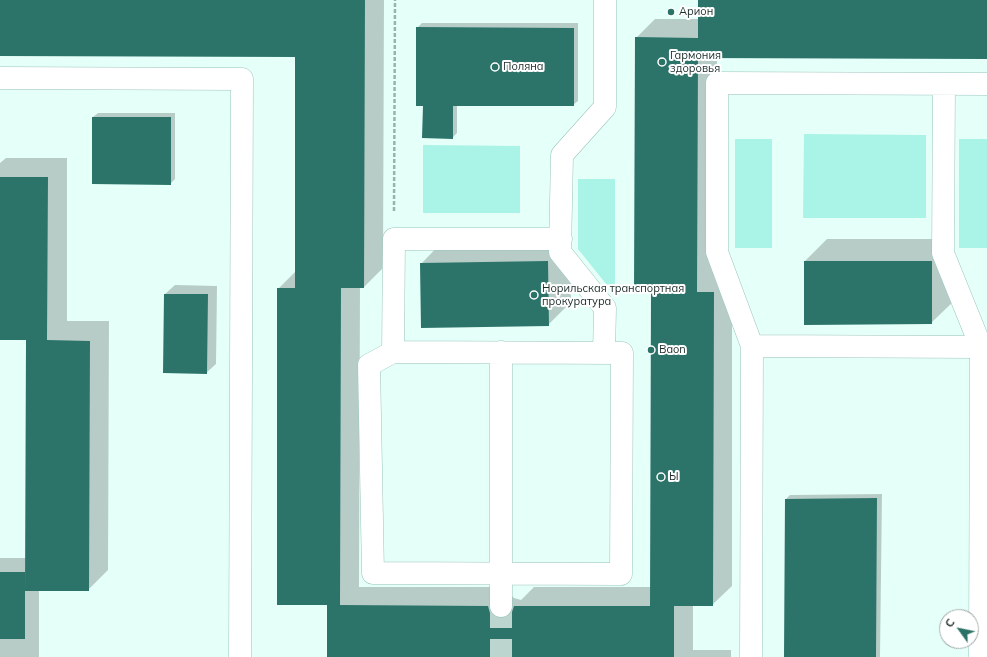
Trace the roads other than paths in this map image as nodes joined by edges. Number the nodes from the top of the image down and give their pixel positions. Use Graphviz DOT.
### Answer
graph roads {
  1 [pos="605,0"];
  2 [pos="0,78"];
  3 [pos="944,84"];
  4 [pos="987,84"];
  5 [pos="561,239"];
  6 [pos="752,346"];
  7 [pos="981,347"];
  8 [pos="393,352"];
  9 [pos="501,352"];
  10 [pos="604,352"];
  11 [pos="501,574"];
  12 [pos="501,606"];
  13 [pos="240,657"];
  14 [pos="751,657"];
  15 [pos="980,657"];
  1 -- 5 [label="lane"];
  2 -- 13 [label="lane"];
  3 -- 4 [label="lane"];
  3 -- 6 [label="lane"];
  3 -- 7 [label="lane"];
  5 -- 8 [label="lane"];
  5 -- 10 [label="lane"];
  6 -- 7 [label="lane"];
  6 -- 14 [label="lane"];
  7 -- 15 [label="lane"];
  8 -- 9 [label="lane"];
  8 -- 11 [label="lane"];
  9 -- 10 [label="lane"];
  9 -- 11 [label="lane"];
  10 -- 11 [label="lane"];
  11 -- 12 [label="lane"];
}
